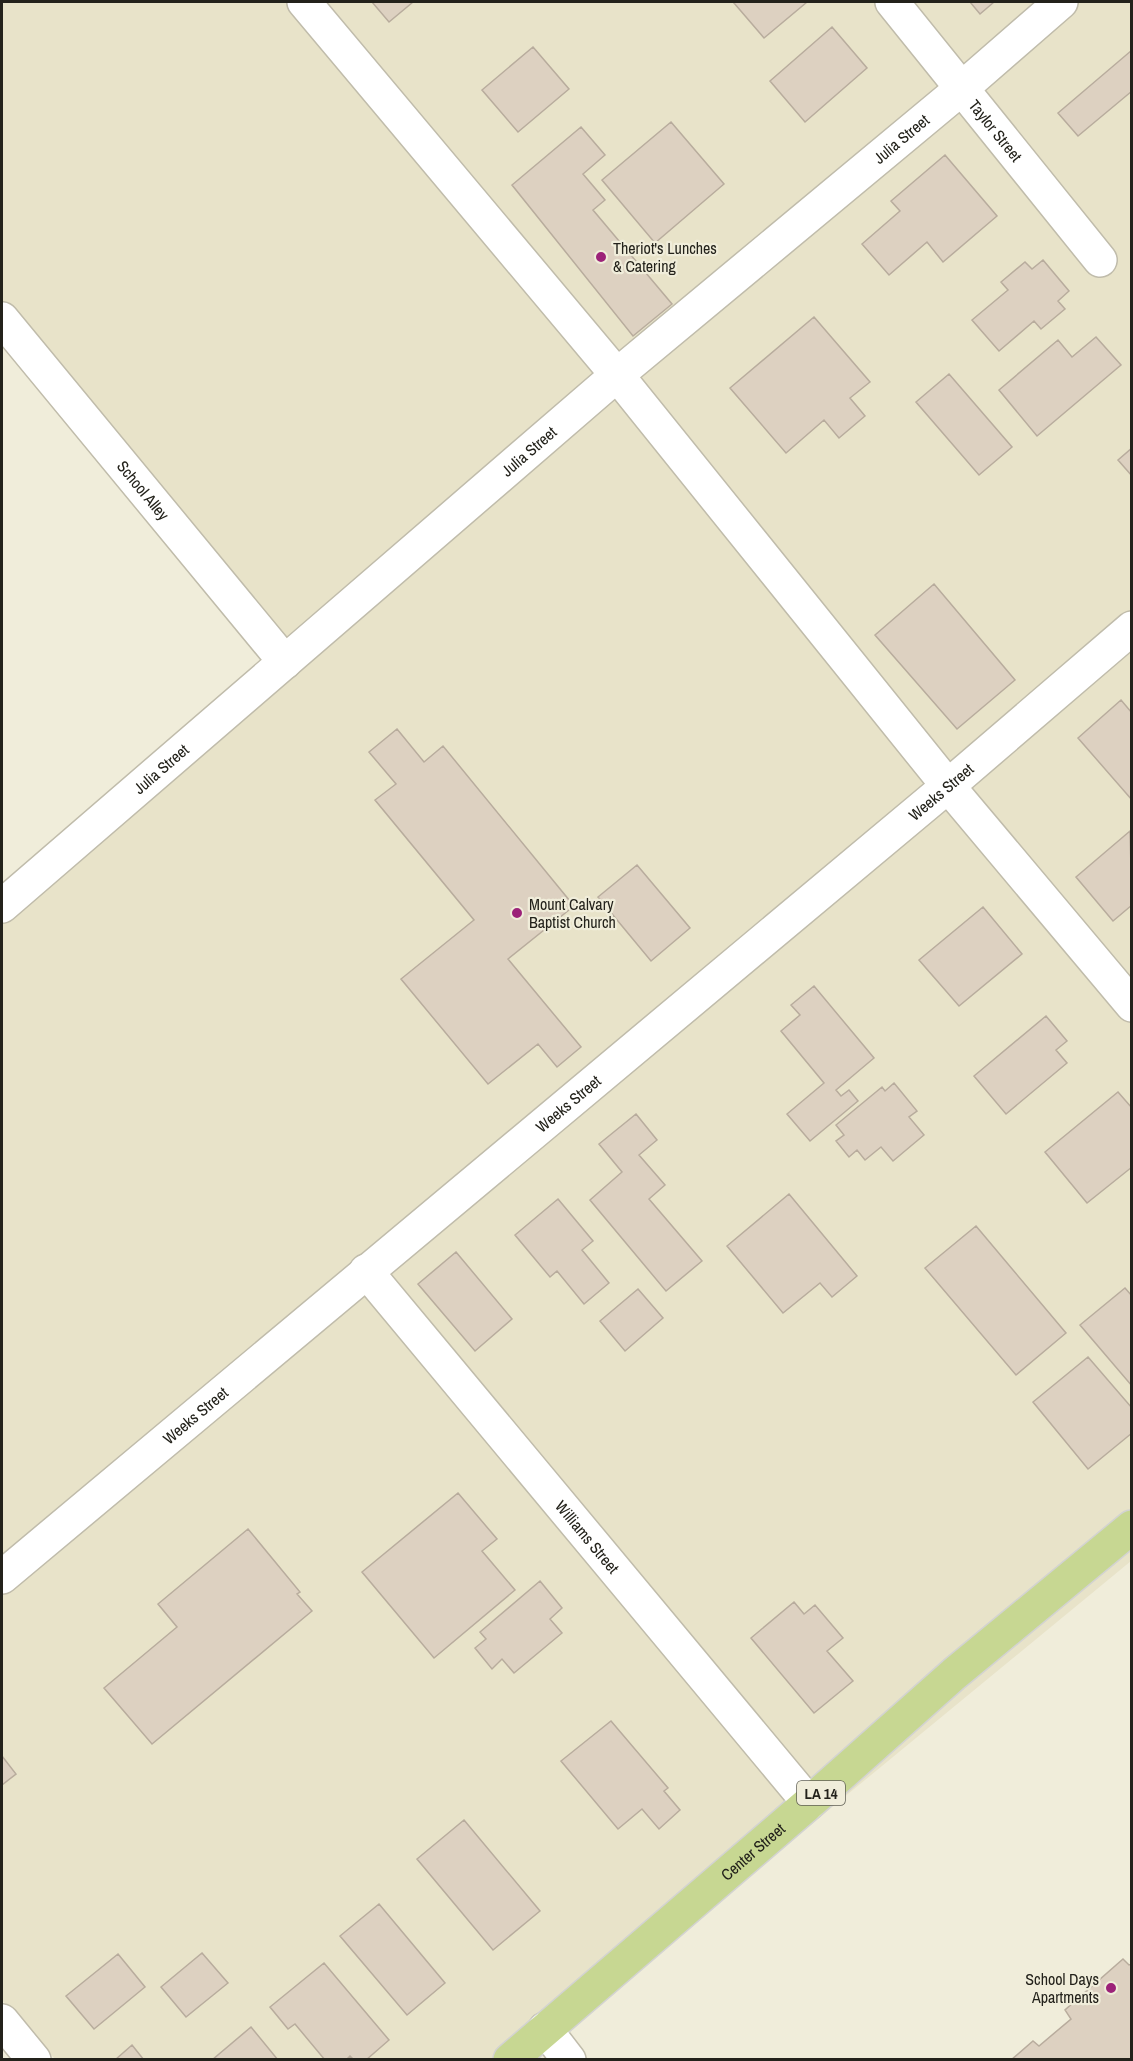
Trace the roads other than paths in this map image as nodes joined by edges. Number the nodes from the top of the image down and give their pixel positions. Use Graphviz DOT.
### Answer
graph roads {
  1 [pos="304,2"];
  2 [pos="892,2"];
  3 [pos="1061,2"];
  4 [pos="962,89"];
  5 [pos="1100,260"];
  6 [pos="2,319"];
  7 [pos="617,375"];
  8 [pos="1131,628"];
  9 [pos="285,662"];
  10 [pos="948,786"];
  11 [pos="2,906"];
  12 [pos="1131,1005"];
  13 [pos="366,1271"];
  14 [pos="1131,1527"];
  15 [pos="2,1577"];
  16 [pos="809,1803"];
  17 [pos="2,2021"];
  18 [pos="545,2029"];
  19 [pos="34,2060"];
  20 [pos="510,2060"];
  21 [pos="569,2060"];
  1 -- 7 [label="street"];
  2 -- 4 [label="street, Taylor Street"];
  3 -- 4 [label="street, Julia Street"];
  4 -- 5 [label="street, Taylor Street"];
  4 -- 7 [label="street, Julia Street"];
  6 -- 9 [label="street, School Alley"];
  7 -- 9 [label="street, Julia Street"];
  7 -- 10 [label="street"];
  8 -- 10 [label="street, Weeks Street"];
  9 -- 11 [label="street, Julia Street"];
  10 -- 12 [label="street"];
  10 -- 13 [label="street, Weeks Street"];
  13 -- 15 [label="street, Weeks Street"];
  13 -- 16 [label="street, Williams Street"];
  14 -- 16 [label="main road, Center Street / LA 14"];
  16 -- 18 [label="main road, Center Street / LA 14"];
  17 -- 19 [label="street"];
  18 -- 20 [label="main road, Center Street / LA 14"];
  18 -- 21 [label="street"];
}
